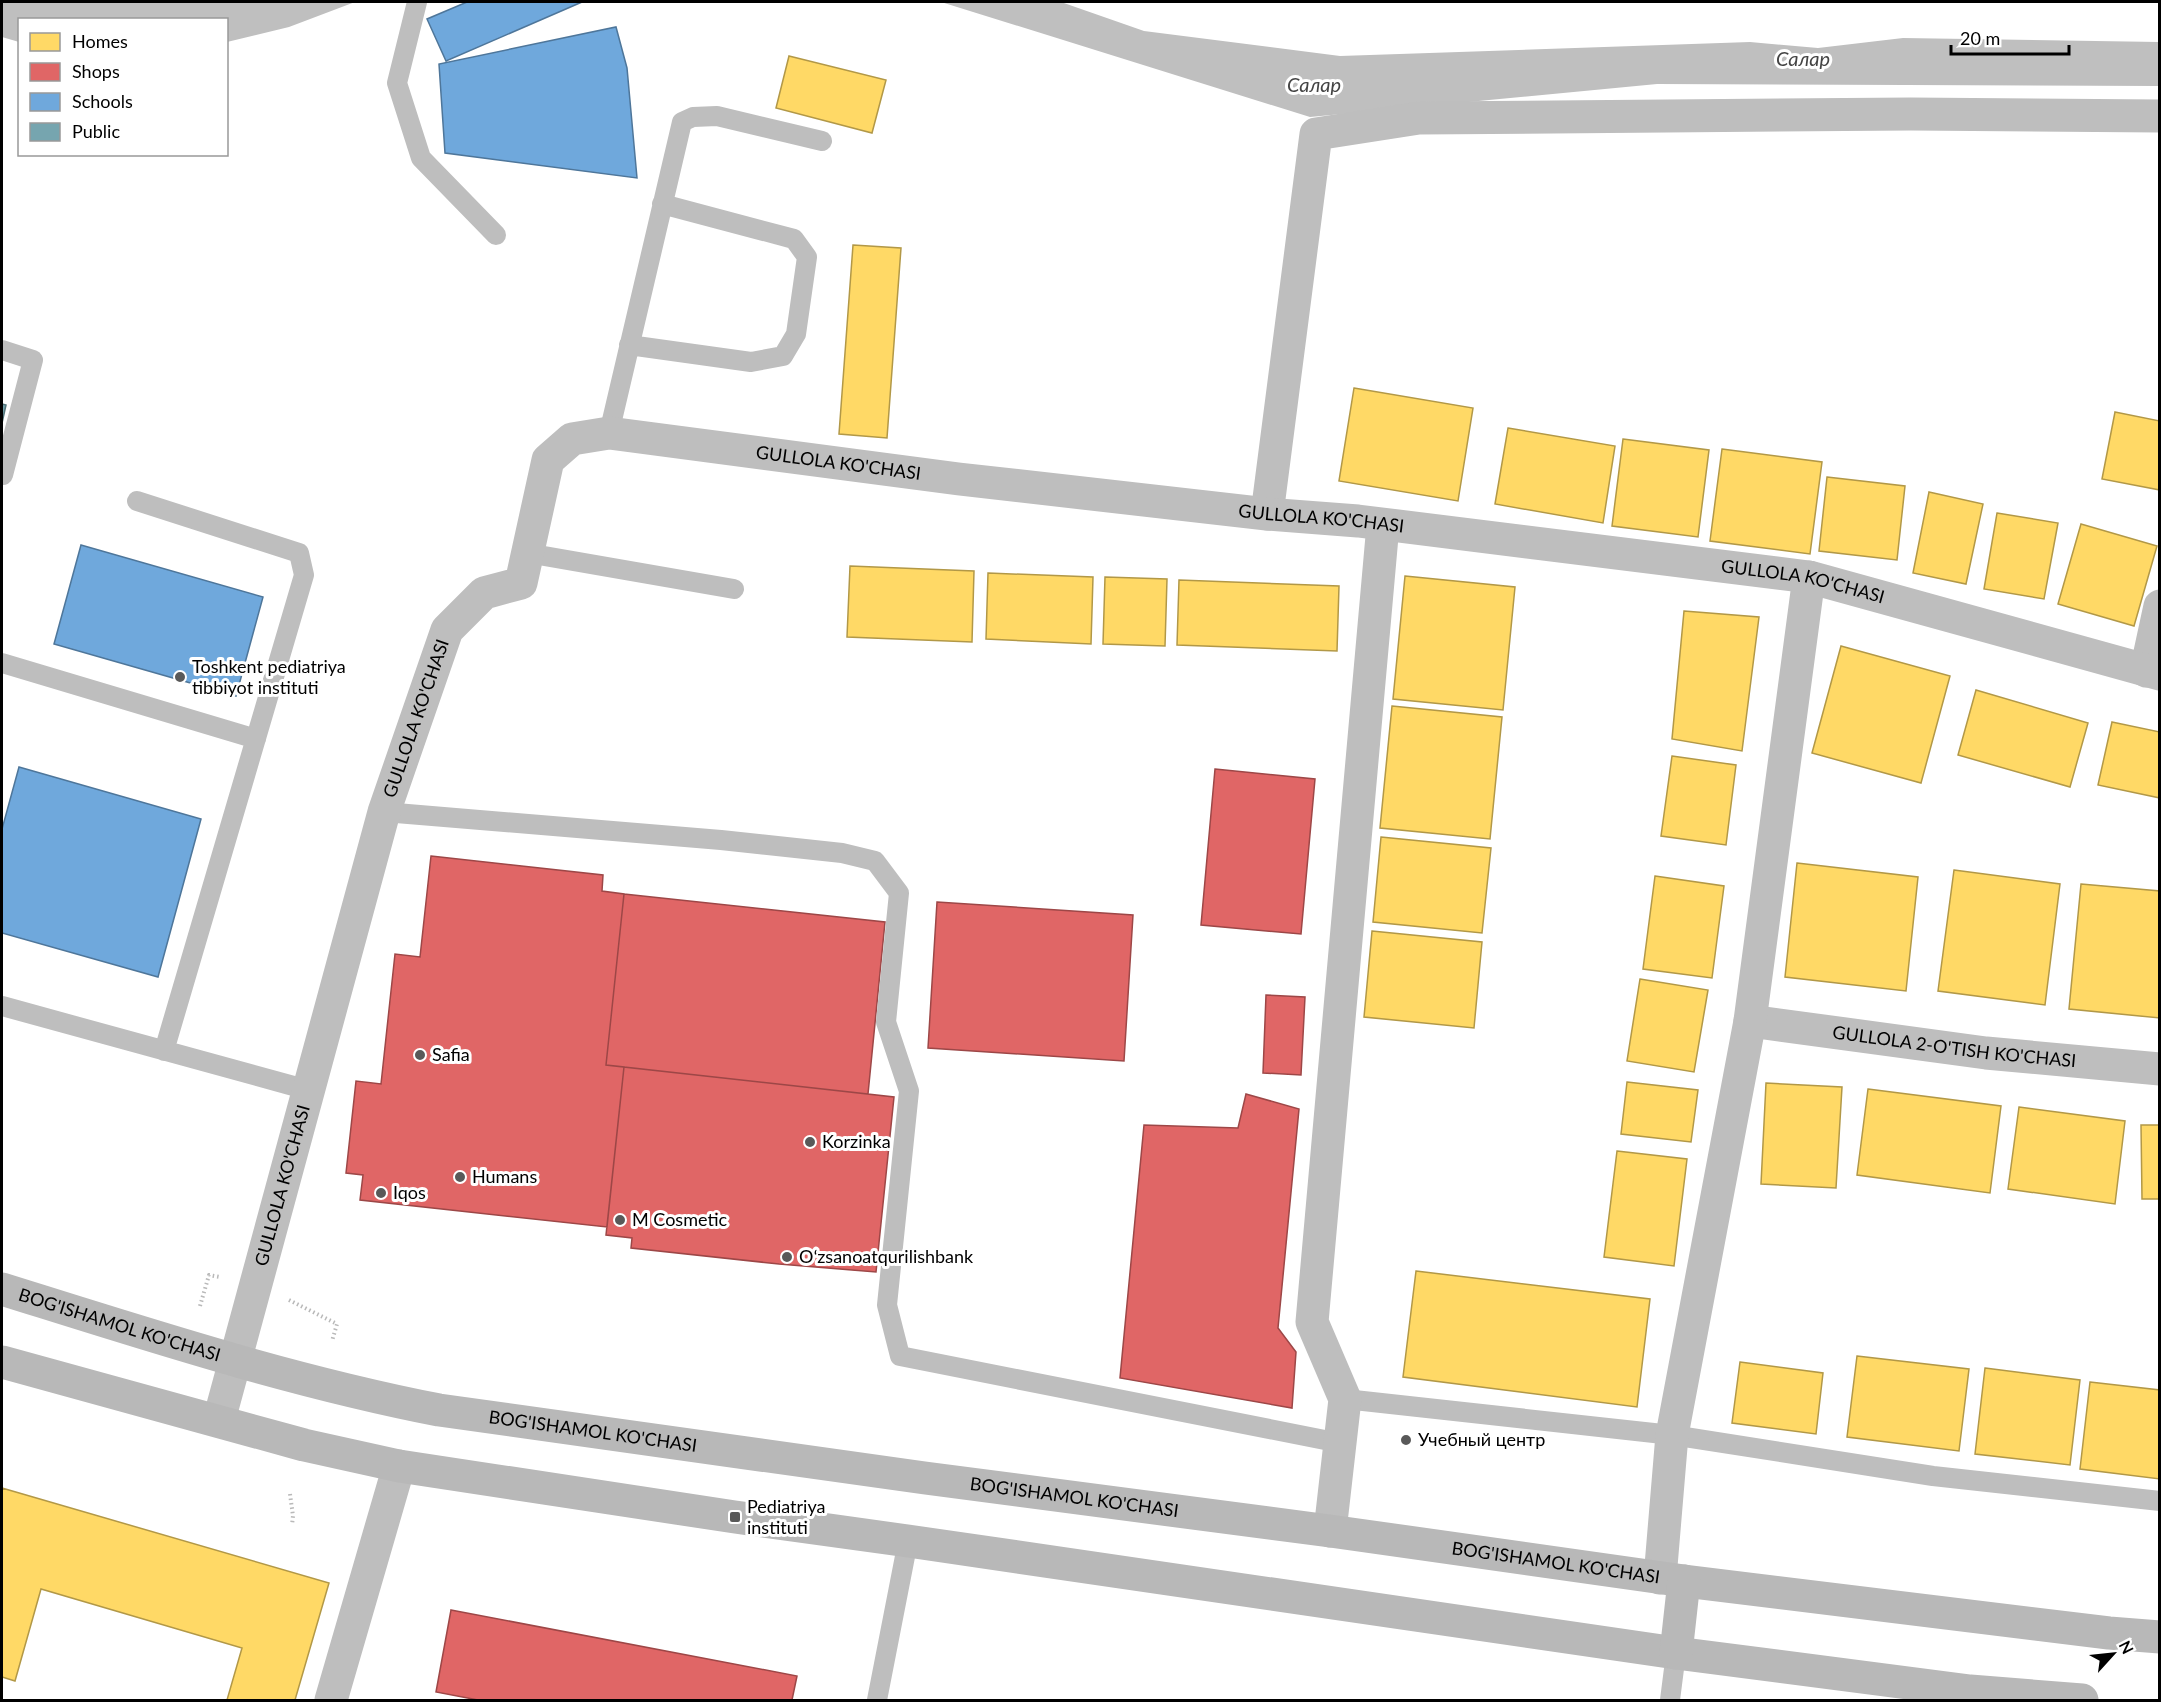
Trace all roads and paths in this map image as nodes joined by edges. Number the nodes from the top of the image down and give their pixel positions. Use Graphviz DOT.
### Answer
graph roads {
  1 [pos="417,2"];
  2 [pos="2160,116"];
  3 [pos="822,141"];
  4 [pos="662,204"];
  5 [pos="496,235"];
  6 [pos="629,345"];
  7 [pos="2,350"];
  8 [pos="609,433"];
  9 [pos="3,475"];
  10 [pos="137,501"];
  11 [pos="1267,514"];
  12 [pos="1383,525"];
  13 [pos="527,553"];
  14 [pos="1809,577"];
  15 [pos="734,589"];
  16 [pos="2160,606"];
  17 [pos="2,663"];
  18 [pos="2153,672"];
  19 [pos="256,739"];
  20 [pos="384,812"];
  21 [pos="2,1006"];
  22 [pos="1750,1021"];
  23 [pos="164,1051"];
  24 [pos="2160,1069"];
  25 [pos="308,1090"];
  26 [pos="209,1275"];
  27 [pos="2,1289"];
  28 [pos="200,1306"];
  29 [pos="337,1324"];
  30 [pos="332,1341"];
  31 [pos="234,1361"];
  32 [pos="2,1362"];
  33 [pos="1345,1399"];
  34 [pos="219,1420"];
  35 [pos="1672,1436"];
  36 [pos="1340,1443"];
  37 [pos="399,1466"];
  38 [pos="290,1494"];
  39 [pos="2160,1501"];
  40 [pos="292,1525"];
  41 [pos="1330,1531"];
  42 [pos="908,1540"];
  43 [pos="1672,1580"];
  44 [pos="2160,1637"];
  45 [pos="1676,1653"];
  46 [pos="331,1701"];
  47 [pos="878,1701"];
  48 [pos="1670,1701"];
  49 [pos="2082,1701"];
  1 -- 5 [label="lane"];
  2 -- 11 [label="street"];
  3 -- 4 [label="lane"];
  4 -- 6 [label="lane"];
  4 -- 6 [label="lane"];
  6 -- 8 [label="lane"];
  7 -- 9 [label="lane"];
  8 -- 11 [label="street, GULLOLA KO'CHASI"];
  8 -- 13 [label="street, GULLOLA KO'CHASI"];
  10 -- 19 [label="lane"];
  11 -- 12 [label="street, GULLOLA KO'CHASI"];
  12 -- 14 [label="street, GULLOLA KO'CHASI"];
  12 -- 33 [label="street"];
  13 -- 15 [label="lane"];
  13 -- 20 [label="street, GULLOLA KO'CHASI"];
  14 -- 18 [label="street, GULLOLA KO'CHASI"];
  14 -- 22 [label="street"];
  16 -- 18 [label="street"];
  17 -- 19 [label="lane"];
  19 -- 23 [label="lane"];
  20 -- 25 [label="street, GULLOLA KO'CHASI"];
  20 -- 36 [label="lane"];
  21 -- 23 [label="lane"];
  22 -- 24 [label="street, GULLOLA 2-O'TISH KO'CHASI"];
  22 -- 35 [label="street"];
  23 -- 25 [label="lane"];
  25 -- 31 [label="street, GULLOLA KO'CHASI"];
  26 -- 28 [label="path"];
  27 -- 31 [label="main road, BOG'ISHAMOL KO'CHASI"];
  29 -- 30 [label="path"];
  31 -- 34 [label="street, GULLOLA KO'CHASI"];
  31 -- 41 [label="main road, BOG'ISHAMOL KO'CHASI"];
  32 -- 34 [label="main road"];
  33 -- 35 [label="lane"];
  33 -- 36 [label="street"];
  34 -- 37 [label="main road"];
  35 -- 39 [label="lane"];
  35 -- 43 [label="street"];
  36 -- 41 [label="street"];
  37 -- 42 [label="main road"];
  37 -- 46 [label="street"];
  38 -- 40 [label="path"];
  41 -- 43 [label="main road, BOG'ISHAMOL KO'CHASI"];
  42 -- 45 [label="main road"];
  42 -- 47 [label="lane"];
  43 -- 44 [label="main road, BOG'ISHAMOL KO'CHASI"];
  43 -- 45 [label="main road"];
  45 -- 48 [label="lane"];
  45 -- 49 [label="main road"];
}
